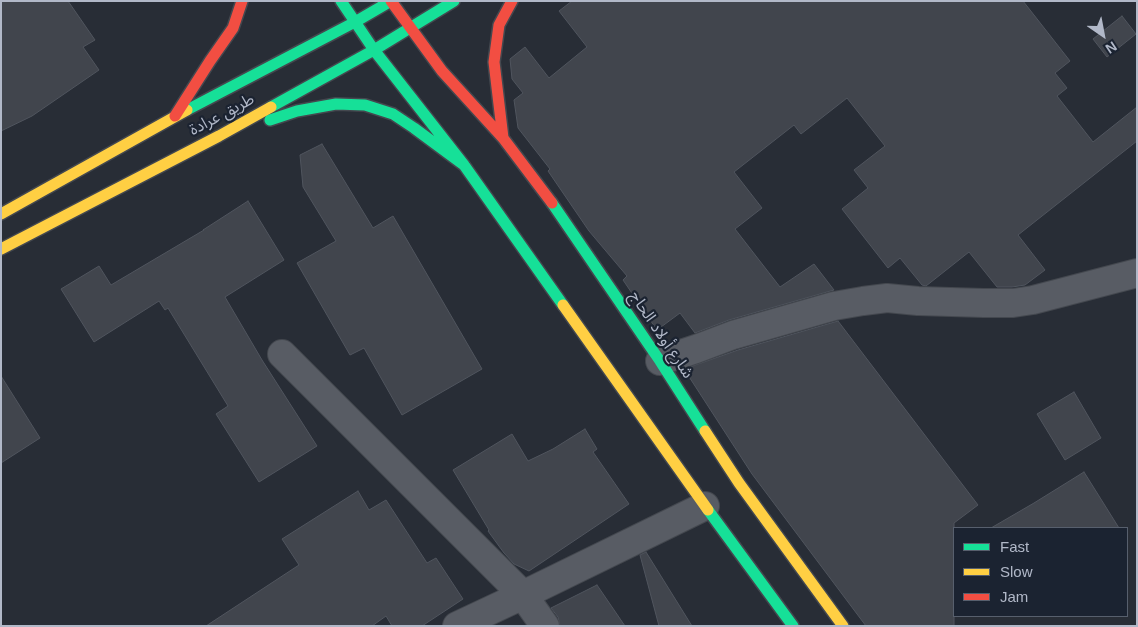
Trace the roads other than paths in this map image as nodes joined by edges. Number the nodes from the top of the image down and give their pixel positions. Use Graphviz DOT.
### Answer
graph roads {
  1 [pos="242,1"];
  2 [pos="341,1"];
  3 [pos="391,1"];
  4 [pos="454,1"];
  5 [pos="512,1"];
  6 [pos="354,22"];
  7 [pos="410,28"];
  8 [pos="374,50"];
  9 [pos="174,117"];
  10 [pos="219,136"];
  11 [pos="503,138"];
  12 [pos="464,164"];
  13 [pos="1,214"];
  14 [pos="1,249"];
  15 [pos="1137,273"];
  16 [pos="282,354"];
  17 [pos="660,361"];
  18 [pos="705,506"];
  19 [pos="522,595"];
  20 [pos="457,626"];
  21 [pos="545,626"];
  22 [pos="793,626"];
  23 [pos="843,626"];
  1 -- 9 [label="main road"];
  2 -- 6 [label="main road"];
  3 -- 6 [label="main road, طريق عرادة"];
  3 -- 7 [label="main road, شارع أولاد الحاج"];
  4 -- 7 [label="main road, طريق عرادة"];
  5 -- 11 [label="main road"];
  6 -- 8 [label="main road"];
  6 -- 9 [label="main road, طريق عرادة"];
  7 -- 8 [label="main road, طريق عرادة"];
  7 -- 11 [label="main road, شارع أولاد الحاج"];
  8 -- 10 [label="main road, طريق عرادة"];
  8 -- 12 [label="main road"];
  9 -- 13 [label="main road, طريق عرادة"];
  10 -- 12 [label="main road"];
  10 -- 14 [label="main road, طريق عرادة"];
  11 -- 17 [label="main road, شارع أولاد الحاج"];
  12 -- 18 [label="main road"];
  15 -- 17 [label="street"];
  16 -- 19 [label="street"];
  17 -- 23 [label="main road, شارع أولاد الحاج"];
  18 -- 19 [label="street"];
  18 -- 22 [label="main road"];
  19 -- 20 [label="street"];
  19 -- 21 [label="street"];
}
